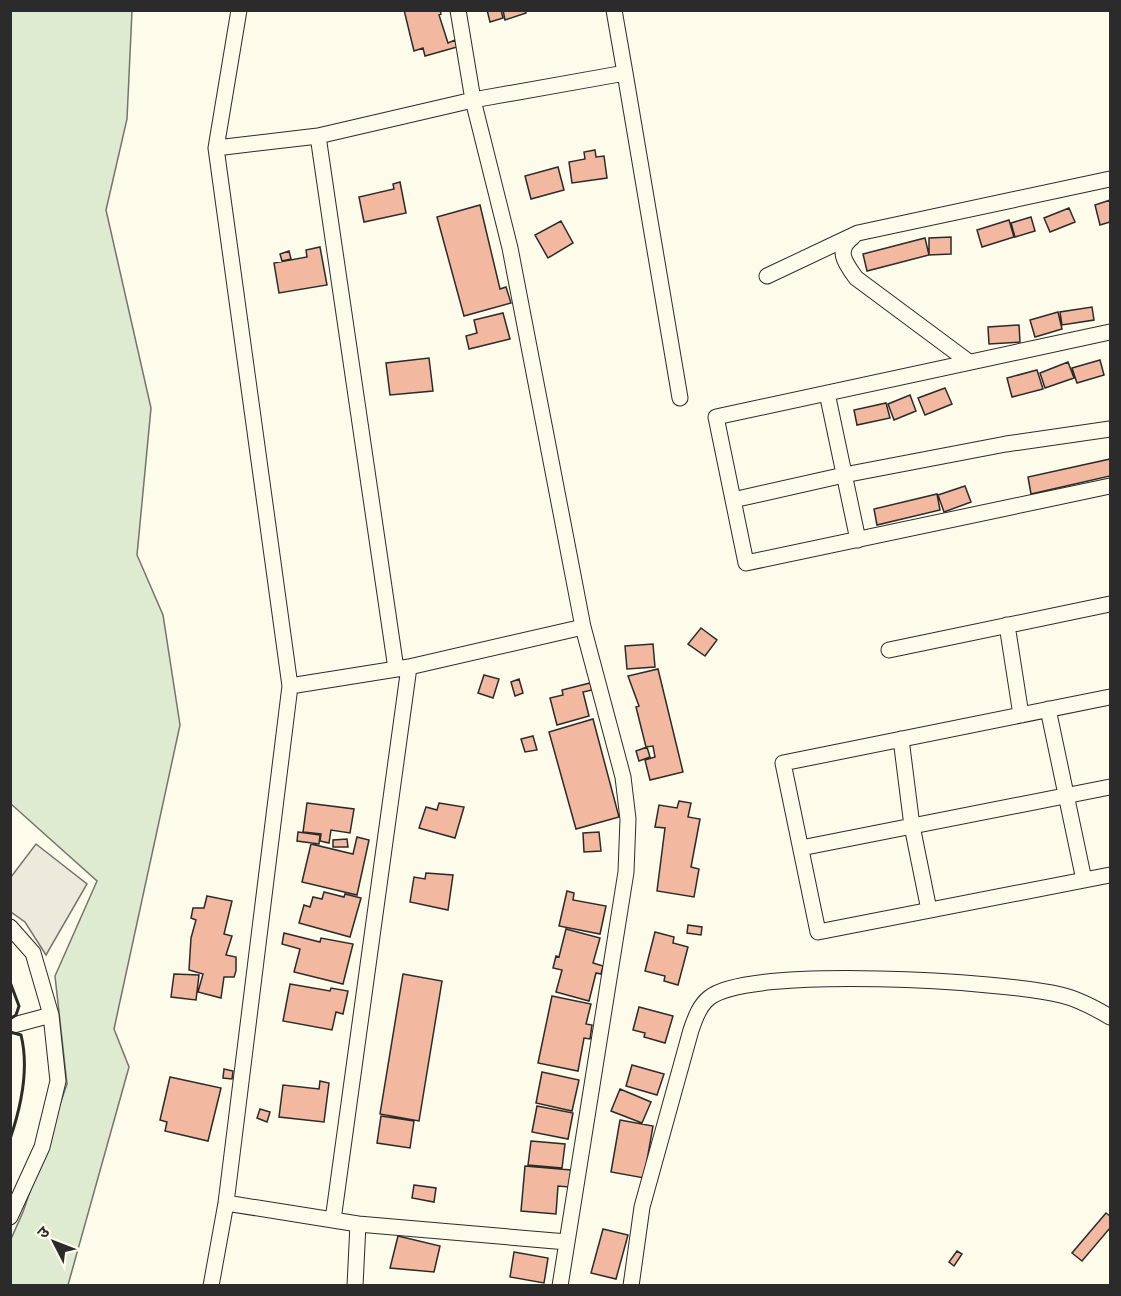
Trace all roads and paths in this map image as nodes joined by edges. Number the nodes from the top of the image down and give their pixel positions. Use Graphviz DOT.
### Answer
graph roads {
  1 [pos="239,10"];
  2 [pos="458,10"];
  3 [pos="614,10"];
  4 [pos="625,73"];
  5 [pos="473,100"];
  6 [pos="318,136"];
  7 [pos="216,148"];
  8 [pos="1110,179"];
  9 [pos="858,233"];
  10 [pos="767,276"];
  11 [pos="1110,332"];
  12 [pos="969,362"];
  13 [pos="827,393"];
  14 [pos="680,398"];
  15 [pos="1110,429"];
  16 [pos="844,475"];
  17 [pos="1110,486"];
  18 [pos="733,500"];
  19 [pos="858,540"];
  20 [pos="1110,604"];
  21 [pos="1007,625"];
  22 [pos="583,627"];
  23 [pos="889,650"];
  24 [pos="403,668"];
  25 [pos="290,686"];
  26 [pos="1110,697"];
  27 [pos="1048,709"];
  28 [pos="1021,715"];
  29 [pos="901,739"];
  30 [pos="1110,787"];
  31 [pos="1068,795"];
  32 [pos="912,826"];
  33 [pos="801,848"];
  34 [pos="1110,875"];
  35 [pos="1084,880"];
  36 [pos="929,910"];
  37 [pos="10,927"];
  38 [pos="51,1015"];
  39 [pos="1110,1017"];
  40 [pos="10,1026"];
  41 [pos="226,1203"];
  42 [pos="10,1217"];
  43 [pos="333,1220"];
  44 [pos="358,1224"];
  45 [pos="567,1242"];
  46 [pos="211,1286"];
  47 [pos="355,1286"];
  48 [pos="560,1286"];
  49 [pos="631,1286"];
  1 -- 7 [label="street"];
  2 -- 5 [label="street"];
  3 -- 4 [label="street"];
  4 -- 5 [label="street"];
  4 -- 14 [label="street"];
  5 -- 6 [label="street"];
  5 -- 22 [label="street"];
  6 -- 7 [label="street"];
  6 -- 24 [label="street"];
  7 -- 25 [label="street"];
  8 -- 9 [label="street"];
  9 -- 10 [label="street"];
  9 -- 12 [label="street"];
  11 -- 12 [label="street"];
  12 -- 13 [label="street"];
  13 -- 16 [label="street"];
  13 -- 18 [label="street"];
  15 -- 16 [label="street"];
  16 -- 18 [label="street"];
  16 -- 19 [label="street"];
  17 -- 19 [label="street"];
  18 -- 19 [label="street"];
  20 -- 21 [label="street"];
  21 -- 23 [label="street"];
  21 -- 28 [label="street"];
  22 -- 24 [label="street"];
  22 -- 45 [label="street"];
  24 -- 25 [label="street"];
  24 -- 43 [label="street"];
  25 -- 41 [label="street"];
  26 -- 27 [label="street"];
  27 -- 28 [label="street"];
  27 -- 31 [label="street"];
  28 -- 29 [label="street"];
  29 -- 32 [label="street"];
  29 -- 33 [label="street"];
  30 -- 31 [label="street"];
  31 -- 32 [label="street"];
  31 -- 35 [label="street"];
  32 -- 33 [label="street"];
  32 -- 36 [label="street"];
  33 -- 36 [label="street"];
  34 -- 35 [label="street"];
  35 -- 36 [label="street"];
  37 -- 38 [label="street"];
  38 -- 40 [label="street"];
  38 -- 42 [label="street"];
  39 -- 49 [label="street"];
  41 -- 43 [label="street"];
  41 -- 46 [label="street"];
  43 -- 44 [label="street"];
  44 -- 45 [label="street"];
  44 -- 47 [label="street"];
  45 -- 48 [label="street"];
}
